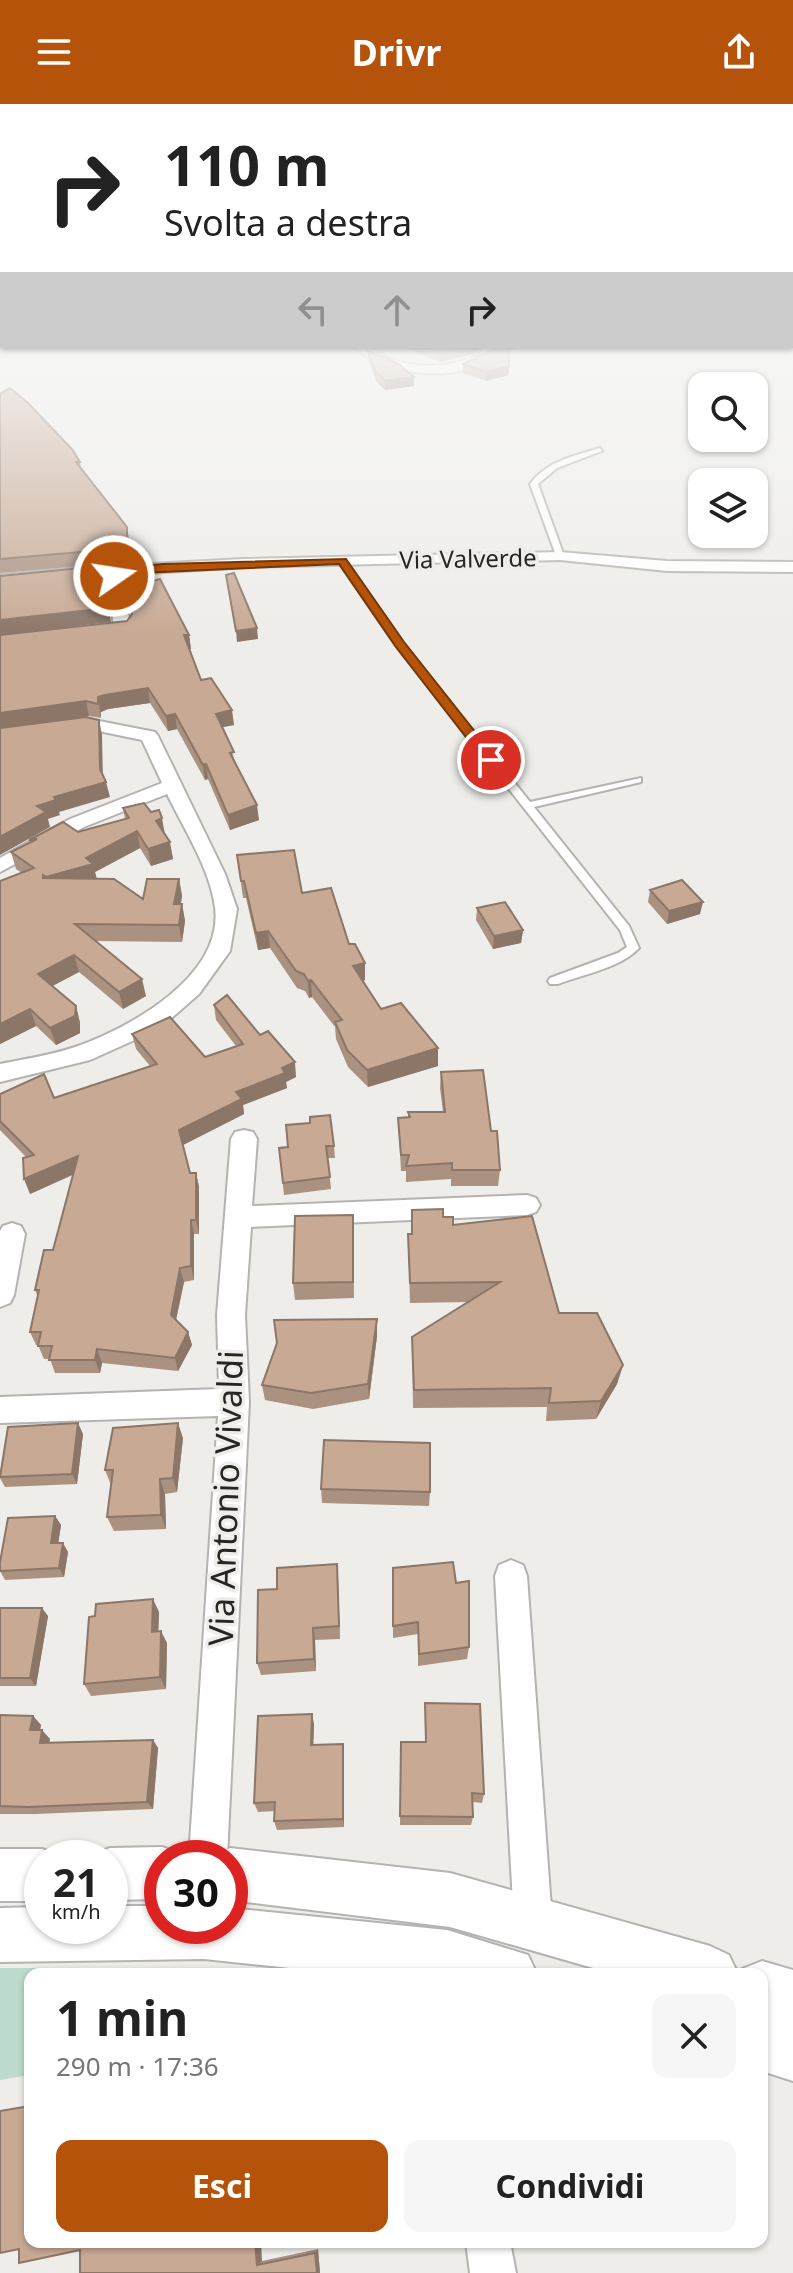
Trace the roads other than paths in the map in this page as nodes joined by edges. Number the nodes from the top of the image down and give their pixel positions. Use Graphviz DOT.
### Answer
graph roads {
  1 [pos="600,450"];
  2 [pos="560,556"];
  3 [pos="342,561"];
  4 [pos="793,567"];
  5 [pos="113,571"];
  6 [pos="0,581"];
  7 [pos="77,634"];
  8 [pos="0,735"];
  9 [pos="637,780"];
  10 [pos="171,786"];
  11 [pos="527,806"];
  12 [pos="0,866"];
  13 [pos="554,981"];
  14 [pos="0,1073"];
  15 [pos="244,1139"];
  16 [pos="527,1205"];
  17 [pos="238,1217"];
  18 [pos="12,1234"];
  19 [pos="0,1295"];
  20 [pos="234,1402"];
  21 [pos="0,1410"];
  22 [pos="511,1576"];
  23 [pos="209,1840"];
  24 [pos="0,1875"];
  25 [pos="24,1875"];
  26 [pos="248,1876"];
  27 [pos="450,1900"];
  28 [pos="533,1922"];
  29 [pos="144,1931"];
  30 [pos="0,1935"];
  31 [pos="248,1936"];
  32 [pos="448,1966"];
  33 [pos="690,1968"];
  34 [pos="768,1991"];
  35 [pos="793,1998"];
  36 [pos="768,2045"];
  37 [pos="793,2052"];
  38 [pos="489,2248"];
  39 [pos="493,2273"];
  1 -- 2 [label="lane"];
  2 -- 3 [label="street, Via Valverde"];
  2 -- 4 [label="street, Via Valverde"];
  3 -- 5 [label="street, Via Valverde"];
  3 -- 11 [label="lane"];
  5 -- 6 [label="main road, Via Valverde"];
  5 -- 7 [label="street"];
  8 -- 10 [label="street"];
  9 -- 11 [label="lane"];
  10 -- 12 [label="street"];
  10 -- 14 [label="street"];
  11 -- 13 [label="lane"];
  15 -- 17 [label="street, Via Antonio Vivaldi"];
  16 -- 17 [label="street"];
  17 -- 20 [label="street, Via Antonio Vivaldi"];
  18 -- 19 [label="street"];
  20 -- 21 [label="street"];
  20 -- 23 [label="street, Via Antonio Vivaldi"];
  22 -- 28 [label="street"];
  24 -- 25 [label="main road"];
  26 -- 27 [label="main road"];
  27 -- 28 [label="main road"];
  27 -- 32 [label="street"];
  28 -- 33 [label="main road"];
  29 -- 30 [label="main road"];
  31 -- 32 [label="main road"];
  34 -- 35 [label="main road"];
  36 -- 37 [label="main road"];
  38 -- 39 [label="street"];
}
